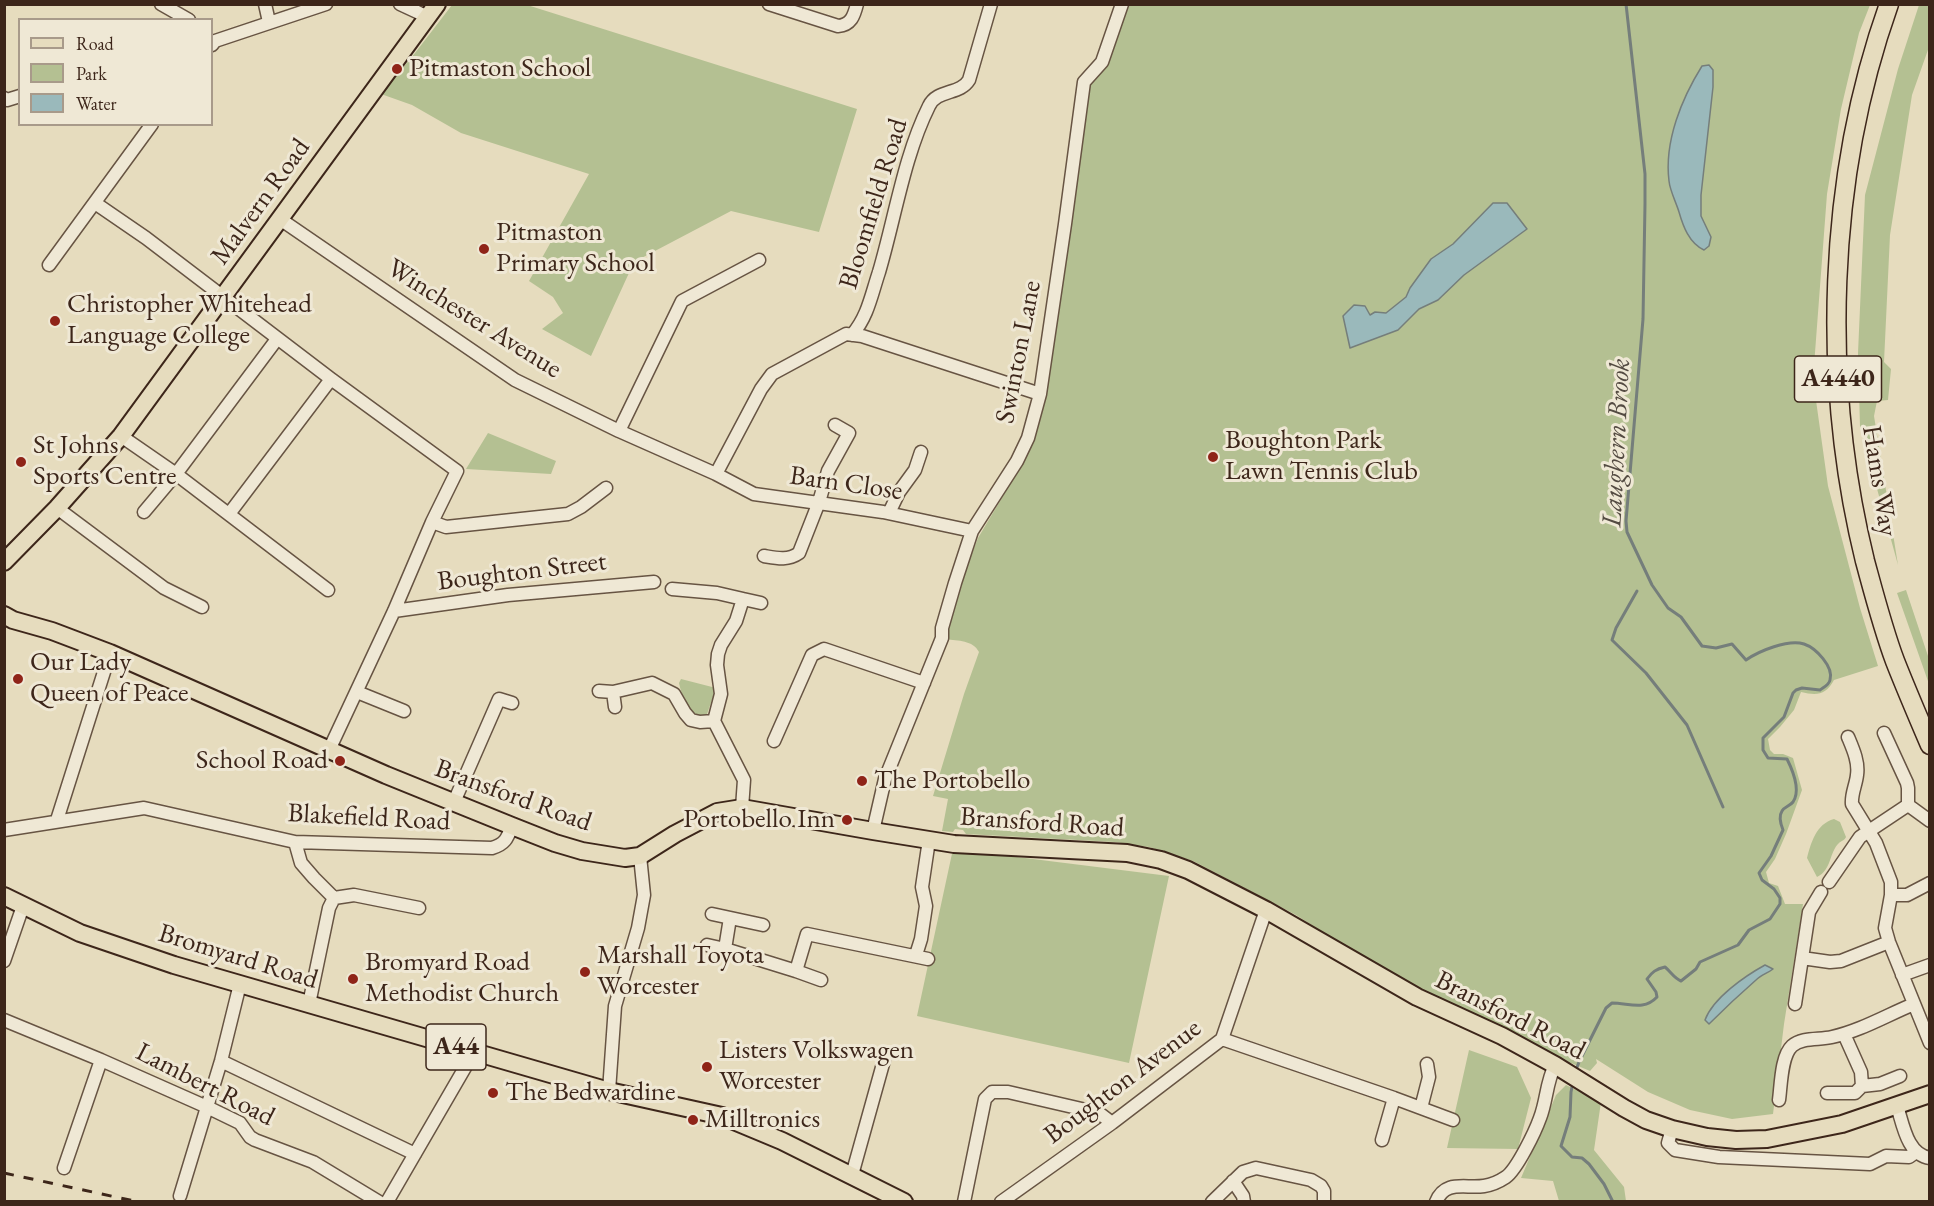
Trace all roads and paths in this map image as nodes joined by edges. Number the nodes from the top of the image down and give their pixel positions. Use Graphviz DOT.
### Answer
graph roads {
  1 [pos="161,4"];
  2 [pos="265,4"];
  3 [pos="326,4"];
  4 [pos="400,4"];
  5 [pos="770,4"];
  6 [pos="857,4"];
  7 [pos="991,4"];
  8 [pos="1122,4"];
  9 [pos="1889,4"];
  10 [pos="432,11"];
  11 [pos="186,18"];
  12 [pos="269,22"];
  13 [pos="213,41"];
  14 [pos="18,97"];
  15 [pos="4,98"];
  16 [pos="151,126"];
  17 [pos="95,203"];
  18 [pos="280,219"];
  19 [pos="759,260"];
  20 [pos="49,265"];
  21 [pos="224,298"];
  22 [pos="852,335"];
  23 [pos="278,339"];
  24 [pos="331,380"];
  25 [pos="1040,394"];
  26 [pos="835,425"];
  27 [pos="619,431"];
  28 [pos="121,435"];
  29 [pos="921,452"];
  30 [pos="176,474"];
  31 [pos="716,474"];
  32 [pos="606,488"];
  33 [pos="819,502"];
  34 [pos="57,508"];
  35 [pos="144,512"];
  36 [pos="889,513"];
  37 [pos="229,514"];
  38 [pos="432,522"];
  39 [pos="972,531"];
  40 [pos="764,556"];
  41 [pos="4,561"];
  42 [pos="654,582"];
  43 [pos="328,590"];
  44 [pos="743,599"];
  45 [pos="4,602"];
  46 [pos="761,603"];
  47 [pos="684,604"];
  48 [pos="202,608"];
  49 [pos="394,611"];
  50 [pos="4,615"];
  51 [pos="28,624"];
  52 [pos="110,653"];
  53 [pos="924,683"];
  54 [pos="599,691"];
  55 [pos="357,692"];
  56 [pos="613,693"];
  57 [pos="512,703"];
  58 [pos="615,707"];
  59 [pos="404,711"];
  60 [pos="714,721"];
  61 [pos="1884,733"];
  62 [pos="1848,737"];
  63 [pos="774,741"];
  64 [pos="1929,745"];
  65 [pos="329,750"];
  66 [pos="454,802"];
  67 [pos="1908,805"];
  68 [pos="742,808"];
  69 [pos="57,820"];
  70 [pos="1929,821"];
  71 [pos="512,826"];
  72 [pos="4,830"];
  73 [pos="873,831"];
  74 [pos="1869,832"];
  75 [pos="930,840"];
  76 [pos="295,842"];
  77 [pos="640,856"];
  78 [pos="1929,883"];
  79 [pos="1892,895"];
  80 [pos="4,896"];
  81 [pos="334,898"];
  82 [pos="23,906"];
  83 [pos="419,908"];
  84 [pos="1266,910"];
  85 [pos="712,914"];
  86 [pos="730,918"];
  87 [pos="763,925"];
  88 [pos="1888,942"];
  89 [pos="707,945"];
  90 [pos="724,949"];
  91 [pos="1802,958"];
  92 [pos="4,961"];
  93 [pos="1929,965"];
  94 [pos="796,971"];
  95 [pos="1902,975"];
  96 [pos="821,980"];
  97 [pos="240,984"];
  98 [pos="309,1004"];
  99 [pos="1795,1004"];
  100 [pos="1914,1004"];
  101 [pos="4,1020"];
  102 [pos="1844,1034"];
  103 [pos="1222,1040"];
  104 [pos="1929,1043"];
  105 [pos="474,1052"];
  106 [pos="886,1053"];
  107 [pos="100,1060"];
  108 [pos="221,1061"];
  109 [pos="1427,1064"];
  110 [pos="1560,1068"];
  111 [pos="1900,1077"];
  112 [pos="1862,1086"];
  113 [pos="609,1091"];
  114 [pos="1827,1094"];
  115 [pos="1929,1094"];
  116 [pos="1394,1098"];
  117 [pos="1779,1100"];
  118 [pos="1897,1106"];
  119 [pos="207,1107"];
  120 [pos="1421,1108"];
  121 [pos="1453,1120"];
  122 [pos="1112,1123"];
  123 [pos="1672,1129"];
  124 [pos="1382,1140"];
  125 [pos="1916,1152"];
  126 [pos="415,1154"];
  127 [pos="1929,1158"];
  128 [pos="64,1168"];
  129 [pos="852,1175"];
  130 [pos="1233,1180"];
  131 [pos="180,1196"];
  132 [pos="379,1202"];
  133 [pos="387,1202"];
  134 [pos="904,1202"];
  135 [pos="964,1202"];
  136 [pos="1001,1202"];
  137 [pos="1212,1202"];
  138 [pos="1244,1202"];
  139 [pos="1324,1202"];
  140 [pos="1436,1202"];
  1 -- 11 [label="street"];
  2 -- 12 [label="street"];
  3 -- 12 [label="street"];
  4 -- 10 [label="street"];
  5 -- 6 [label="street"];
  7 -- 22 [label="street, Bloomfield Road"];
  8 -- 25 [label="street, Swinton Lane"];
  9 -- 64 [label="highway, Hams Way / A4440"];
  10 -- 18 [label="main road, Malvern Road"];
  12 -- 13 [label="street"];
  14 -- 15 [label="street"];
  16 -- 17 [label="street"];
  17 -- 20 [label="street"];
  17 -- 21 [label="street"];
  18 -- 21 [label="main road, Malvern Road"];
  18 -- 27 [label="street, Winchester Avenue"];
  19 -- 27 [label="street"];
  21 -- 23 [label="street"];
  21 -- 28 [label="main road, Malvern Road"];
  22 -- 25 [label="street"];
  22 -- 31 [label="street"];
  23 -- 24 [label="street"];
  23 -- 30 [label="street"];
  24 -- 37 [label="street"];
  24 -- 38 [label="street"];
  25 -- 39 [label="street, Swinton Lane"];
  26 -- 33 [label="street"];
  27 -- 31 [label="street, Winchester Avenue"];
  28 -- 30 [label="street"];
  28 -- 34 [label="main road, Malvern Road"];
  29 -- 36 [label="street"];
  30 -- 35 [label="street"];
  30 -- 37 [label="street"];
  31 -- 33 [label="street, Barn Close"];
  32 -- 38 [label="street"];
  33 -- 36 [label="street, Barn Close"];
  33 -- 40 [label="street"];
  34 -- 41 [label="main road, Malvern Road"];
  34 -- 48 [label="street"];
  36 -- 39 [label="street, Barn Close"];
  37 -- 43 [label="street"];
  38 -- 49 [label="street"];
  39 -- 53 [label="street, Swinton Lane"];
  42 -- 49 [label="street, Boughton Street"];
  44 -- 46 [label="street"];
  44 -- 47 [label="street"];
  44 -- 60 [label="street"];
  45 -- 51 [label="main road, Bransford Road"];
  49 -- 55 [label="street"];
  50 -- 51 [label="main road, Bransford Road"];
  51 -- 52 [label="main road, Bransford Road"];
  52 -- 65 [label="main road, Bransford Road"];
  52 -- 69 [label="street"];
  53 -- 63 [label="street"];
  53 -- 73 [label="street, Swinton Lane"];
  54 -- 56 [label="street"];
  55 -- 59 [label="street"];
  55 -- 65 [label="street"];
  56 -- 58 [label="street"];
  56 -- 60 [label="street"];
  57 -- 66 [label="street"];
  60 -- 68 [label="street"];
  61 -- 67 [label="street"];
  62 -- 74 [label="street"];
  65 -- 66 [label="main road, Bransford Road"];
  66 -- 71 [label="main road, Bransford Road"];
  67 -- 70 [label="street"];
  67 -- 74 [label="street"];
  68 -- 73 [label="main road, Bransford Road"];
  68 -- 77 [label="main road, Bransford Road"];
  69 -- 72 [label="street"];
  69 -- 76 [label="street, Blakefield Road"];
  71 -- 76 [label="street, Blakefield Road"];
  71 -- 77 [label="main road, Bransford Road"];
  73 -- 75 [label="main road, Bransford Road"];
  74 -- 79 [label="street"];
  74 -- 91 [label="street"];
  75 -- 84 [label="main road, Bransford Road"];
  75 -- 94 [label="street"];
  76 -- 81 [label="street"];
  77 -- 113 [label="street"];
  78 -- 79 [label="street"];
  79 -- 88 [label="street"];
  80 -- 82 [label="main road, Bromyard Road / A44"];
  81 -- 83 [label="street"];
  81 -- 98 [label="street"];
  82 -- 92 [label="street"];
  82 -- 97 [label="main road, Bromyard Road / A44"];
  84 -- 103 [label="street, Boughton Avenue"];
  84 -- 110 [label="main road, Bransford Road"];
  85 -- 86 [label="street"];
  86 -- 87 [label="street"];
  86 -- 90 [label="street"];
  88 -- 91 [label="street"];
  88 -- 95 [label="street"];
  89 -- 90 [label="street"];
  90 -- 94 [label="street"];
  91 -- 99 [label="street"];
  93 -- 95 [label="street"];
  94 -- 96 [label="street"];
  95 -- 100 [label="street"];
  97 -- 98 [label="main road, Bromyard Road / A44"];
  97 -- 108 [label="street"];
  98 -- 105 [label="main road, Bromyard Road / A44"];
  100 -- 102 [label="street"];
  100 -- 104 [label="street"];
  101 -- 107 [label="street, Lambert Road"];
  102 -- 112 [label="street"];
  102 -- 117 [label="street"];
  103 -- 116 [label="street"];
  103 -- 122 [label="street, Boughton Avenue"];
  105 -- 113 [label="main road, Bromyard Road / A44"];
  105 -- 126 [label="street"];
  106 -- 129 [label="street"];
  107 -- 119 [label="street, Lambert Road"];
  107 -- 128 [label="street"];
  108 -- 119 [label="street"];
  108 -- 126 [label="street"];
  109 -- 120 [label="street"];
  110 -- 123 [label="main road, Bransford Road"];
  110 -- 140 [label="street"];
  111 -- 112 [label="street"];
  112 -- 114 [label="street"];
  113 -- 129 [label="main road, Bromyard Road / A44"];
  115 -- 118 [label="main road, Bransford Road"];
  116 -- 120 [label="street"];
  116 -- 124 [label="street"];
  118 -- 123 [label="main road, Bransford Road"];
  118 -- 125 [label="street"];
  119 -- 131 [label="street"];
  119 -- 132 [label="street, Lambert Road"];
  120 -- 121 [label="street"];
  122 -- 135 [label="street"];
  122 -- 136 [label="street, Boughton Avenue"];
  123 -- 125 [label="street"];
  125 -- 127 [label="street"];
  126 -- 133 [label="street"];
  129 -- 134 [label="main road, Bromyard Road / A44"];
  130 -- 137 [label="street"];
  130 -- 138 [label="street"];
  130 -- 139 [label="street"];
}
